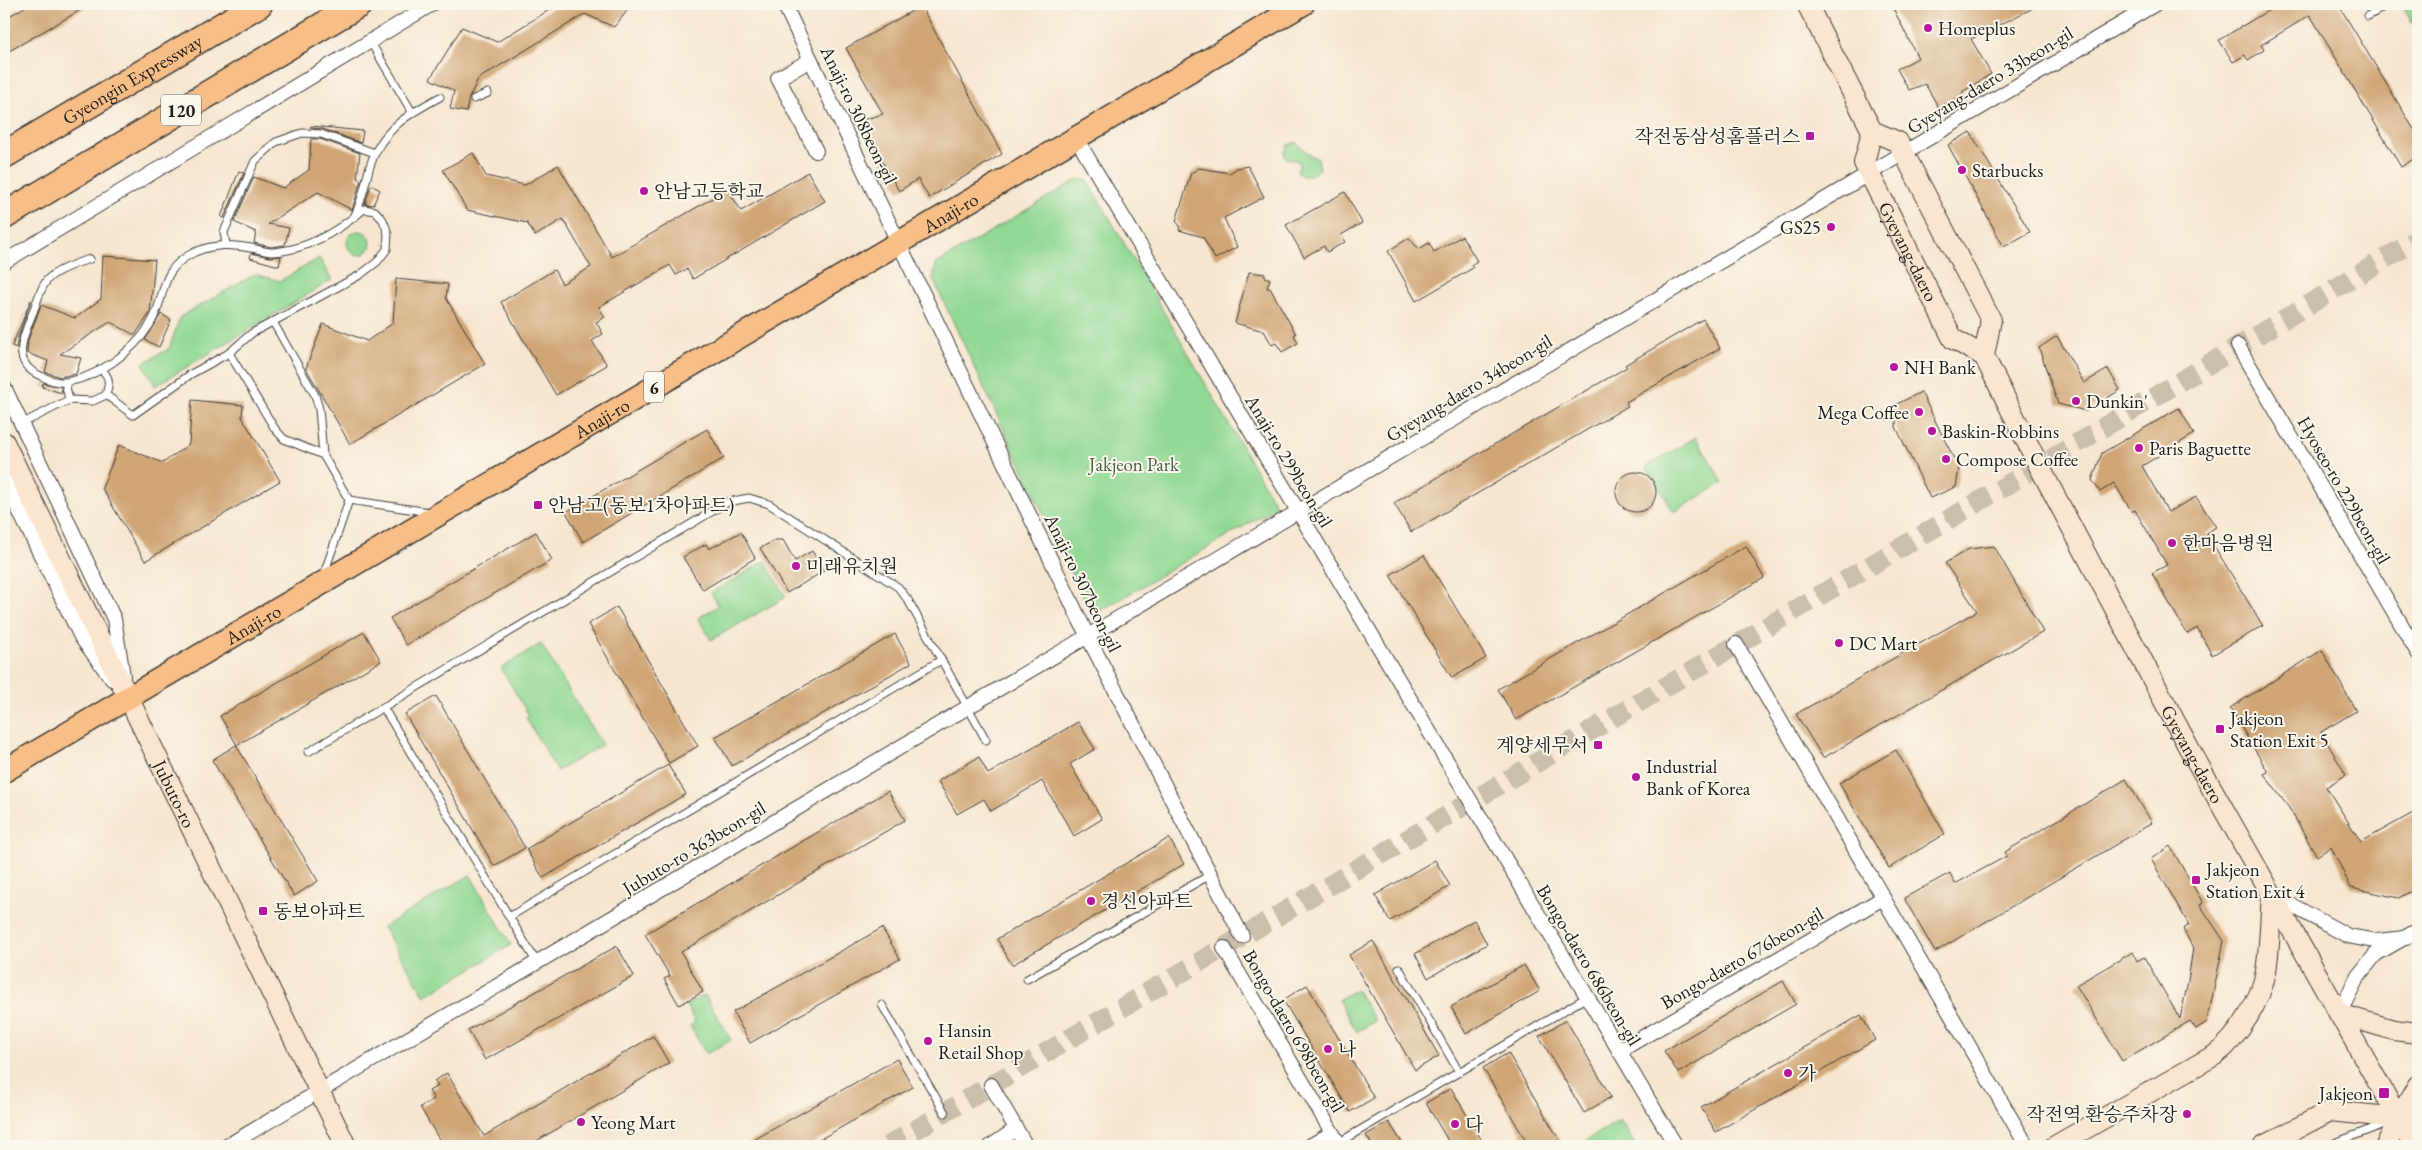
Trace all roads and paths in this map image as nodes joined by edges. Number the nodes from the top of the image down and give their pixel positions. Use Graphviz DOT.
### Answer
graph roads {
  1 [pos="259,4"];
  2 [pos="359,4"];
  3 [pos="432,4"];
  4 [pos="784,4"];
  5 [pos="1303,4"];
  6 [pos="1807,4"];
  7 [pos="2155,4"];
  8 [pos="2387,4"];
  9 [pos="2368,16"];
  10 [pos="370,41"];
  11 [pos="811,60"];
  12 [pos="488,93"];
  13 [pos="440,96"];
  14 [pos="474,100"];
  15 [pos="412,112"];
  16 [pos="1872,131"];
  17 [pos="1076,138"];
  18 [pos="816,151"];
  19 [pos="1904,152"];
  20 [pos="375,153"];
  21 [pos="4,155"];
  22 [pos="1870,172"];
  23 [pos="4,216"];
  24 [pos="354,217"];
  25 [pos="899,243"];
  26 [pos="226,245"];
  27 [pos="90,258"];
  28 [pos="4,262"];
  29 [pos="273,322"];
  30 [pos="2238,346"];
  31 [pos="229,354"];
  32 [pos="1984,356"];
  33 [pos="100,369"];
  34 [pos="64,382"];
  35 [pos="4,387"];
  36 [pos="106,395"];
  37 [pos="69,400"];
  38 [pos="22,424"];
  39 [pos="4,442"];
  40 [pos="323,455"];
  41 [pos="4,480"];
  42 [pos="349,500"];
  43 [pos="1298,512"];
  44 [pos="439,514"];
  45 [pos="320,585"];
  46 [pos="1088,636"];
  47 [pos="1736,644"];
  48 [pos="2418,653"];
  49 [pos="941,660"];
  50 [pos="127,699"];
  51 [pos="383,707"];
  52 [pos="967,708"];
  53 [pos="986,740"];
  54 [pos="308,752"];
  55 [pos="4,771"];
  56 [pos="1470,802"];
  57 [pos="1210,874"];
  58 [pos="2272,895"];
  59 [pos="1883,898"];
  60 [pos="508,917"];
  61 [pos="2412,934"];
  62 [pos="1242,936"];
  63 [pos="1224,948"];
  64 [pos="536,963"];
  65 [pos="1399,968"];
  66 [pos="1027,979"];
  67 [pos="1586,997"];
  68 [pos="882,1004"];
  69 [pos="2339,1014"];
  70 [pos="2418,1033"];
  71 [pos="1619,1051"];
  72 [pos="1460,1072"];
  73 [pos="991,1085"];
  74 [pos="2418,1086"];
  75 [pos="319,1092"];
  76 [pos="2418,1111"];
  77 [pos="945,1113"];
  78 [pos="2409,1118"];
  79 [pos="1016,1129"];
  80 [pos="1337,1141"];
  81 [pos="227,1146"];
  82 [pos="346,1146"];
  83 [pos="991,1146"];
  84 [pos="1026,1146"];
  85 [pos="1310,1146"];
  86 [pos="1676,1146"];
  87 [pos="2027,1146"];
  88 [pos="2055,1146"];
  89 [pos="2263,1146"];
  90 [pos="2327,1146"];
  91 [pos="2386,1146"];
  92 [pos="2414,1146"];
  1 -- 21 [label="highway, Gyeongin Expressway / 120"];
  2 -- 23 [label="highway, 120"];
  3 -- 10 [label="street"];
  4 -- 11 [label="street, Anaji-ro 308beon-gil"];
  5 -- 17 [label="main road, Anaji-ro / 6"];
  6 -- 16 [label="main road"];
  7 -- 19 [label="street, Gyeyang-daero 33beon-gil"];
  8 -- 9 [label="lane"];
  10 -- 15 [label="lane"];
  10 -- 28 [label="street"];
  11 -- 18 [label="street"];
  11 -- 25 [label="street, Anaji-ro 308beon-gil"];
  12 -- 14 [label="lane"];
  13 -- 15 [label="lane"];
  15 -- 20 [label="lane"];
  16 -- 19 [label="main road"];
  16 -- 22 [label="main road, Gyeyang-daero"];
  17 -- 25 [label="main road, Anaji-ro / 6"];
  17 -- 43 [label="street, Anaji-ro 299beon-gil"];
  19 -- 22 [label="street, Gyeyang-daero 33beon-gil"];
  19 -- 32 [label="main road"];
  20 -- 24 [label="lane"];
  20 -- 26 [label="lane"];
  22 -- 32 [label="main road, Gyeyang-daero"];
  22 -- 43 [label="street, Gyeyang-daero 34beon-gil"];
  24 -- 26 [label="lane"];
  24 -- 29 [label="lane"];
  25 -- 44 [label="main road, Anaji-ro / 6"];
  25 -- 46 [label="street, Anaji-ro 307beon-gil"];
  26 -- 33 [label="lane"];
  27 -- 34 [label="lane"];
  29 -- 31 [label="lane"];
  29 -- 40 [label="lane"];
  30 -- 48 [label="street, Hyoseo-ro 229beon-gil"];
  31 -- 36 [label="lane"];
  31 -- 40 [label="lane"];
  32 -- 58 [label="main road, Gyeyang-daero"];
  33 -- 34 [label="lane"];
  33 -- 36 [label="lane"];
  34 -- 37 [label="lane"];
  35 -- 38 [label="street"];
  36 -- 37 [label="lane"];
  37 -- 38 [label="lane"];
  38 -- 50 [label="street"];
  39 -- 50 [label="main road, Jubuto-ro"];
  40 -- 42 [label="lane"];
  41 -- 50 [label="street"];
  42 -- 44 [label="lane"];
  42 -- 45 [label="lane"];
  43 -- 46 [label="street, Gyeyang-daero 34beon-gil"];
  43 -- 56 [label="street, Anaji-ro 299beon-gil"];
  44 -- 45 [label="main road, Anaji-ro / 6"];
  45 -- 50 [label="main road, Anaji-ro / 6"];
  46 -- 52 [label="street, Jubuto-ro 363beon-gil"];
  46 -- 57 [label="street, Anaji-ro 307beon-gil"];
  47 -- 59 [label="street"];
  49 -- 51 [label="lane"];
  49 -- 52 [label="lane"];
  49 -- 60 [label="lane"];
  50 -- 55 [label="main road, Anaji-ro / 6"];
  50 -- 75 [label="main road, Jubuto-ro"];
  51 -- 54 [label="lane"];
  51 -- 60 [label="lane"];
  52 -- 53 [label="lane"];
  52 -- 64 [label="street, Jubuto-ro 363beon-gil"];
  56 -- 67 [label="street, Bongo-daero 686beon-gil"];
  57 -- 62 [label="street, Anaji-ro 307beon-gil"];
  57 -- 66 [label="lane"];
  58 -- 61 [label="street"];
  58 -- 69 [label="main road, Gyeyang-daero"];
  58 -- 88 [label="main road"];
  59 -- 71 [label="street, Bongo-daero 676beon-gil"];
  59 -- 87 [label="street"];
  60 -- 64 [label="lane"];
  61 -- 69 [label="street"];
  63 -- 80 [label="street, Bongo-daero 698beon-gil"];
  64 -- 75 [label="street, Jubuto-ro 363beon-gil"];
  65 -- 72 [label="lane"];
  67 -- 71 [label="street, Bongo-daero 686beon-gil"];
  67 -- 72 [label="lane"];
  68 -- 77 [label="lane"];
  69 -- 70 [label="main road"];
  69 -- 78 [label="main road, Gyeyang-daero"];
  71 -- 86 [label="street, Bongo-daero 686beon-gil"];
  72 -- 80 [label="lane"];
  73 -- 79 [label="street"];
  74 -- 78 [label="main road"];
  75 -- 81 [label="street, Jubuto-ro 363beon-gil"];
  75 -- 82 [label="main road, Jubuto-ro"];
  76 -- 78 [label="lane"];
  78 -- 89 [label="main road"];
  78 -- 90 [label="lane"];
  78 -- 91 [label="main road"];
  78 -- 92 [label="main road, Gyeyang-daero"];
  79 -- 83 [label="street"];
  79 -- 84 [label="street"];
  80 -- 85 [label="street, Bongo-daero 698beon-gil"];
}
